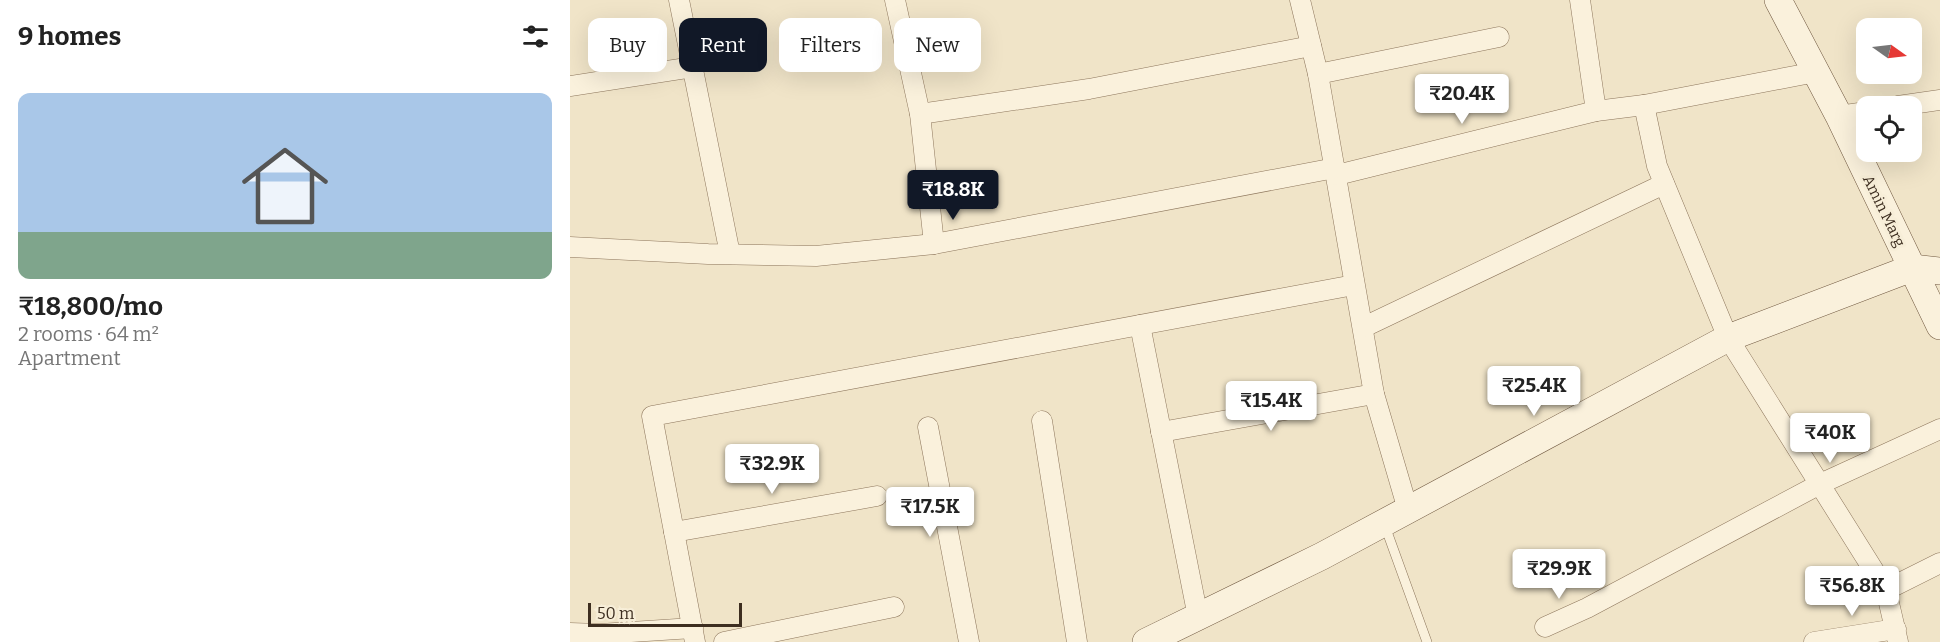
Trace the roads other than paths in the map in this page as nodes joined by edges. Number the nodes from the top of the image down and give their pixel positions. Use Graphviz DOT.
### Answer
graph roads {
  1 [pos="679,0"];
  2 [pos="895,0"];
  3 [pos="1300,0"];
  4 [pos="1580,0"];
  5 [pos="1778,0"];
  6 [pos="683,18"];
  7 [pos="1499,37"];
  8 [pos="1311,46"];
  9 [pos="679,69"];
  10 [pos="694,72"];
  11 [pos="1816,72"];
  12 [pos="1318,74"];
  13 [pos="570,86"];
  14 [pos="1940,100"];
  15 [pos="1922,103"];
  16 [pos="1644,105"];
  17 [pos="1596,111"];
  18 [pos="1856,113"];
  19 [pos="920,114"];
  20 [pos="1839,116"];
  21 [pos="1336,171"];
  22 [pos="1664,184"];
  23 [pos="934,244"];
  24 [pos="570,247"];
  25 [pos="730,254"];
  26 [pos="1912,268"];
  27 [pos="1940,271"];
  28 [pos="1354,285"];
  29 [pos="1140,325"];
  30 [pos="1940,326"];
  31 [pos="1364,327"];
  32 [pos="1728,338"];
  33 [pos="1374,394"];
  34 [pos="1042,421"];
  35 [pos="928,427"];
  36 [pos="1940,429"];
  37 [pos="1161,432"];
  38 [pos="1820,484"];
  39 [pos="877,496"];
  40 [pos="1408,510"];
  41 [pos="1384,523"];
  42 [pos="674,532"];
  43 [pos="1940,563"];
  44 [pos="1886,590"];
  45 [pos="894,607"];
  46 [pos="1198,617"];
  47 [pos="1545,627"];
  48 [pos="570,633"];
  49 [pos="694,635"];
  50 [pos="1897,635"];
  51 [pos="724,642"];
  52 [pos="969,642"];
  53 [pos="1077,642"];
  54 [pos="1146,642"];
  55 [pos="1427,642"];
  56 [pos="1814,642"];
  1 -- 6 [label="street"];
  2 -- 19 [label="street"];
  3 -- 8 [label="street"];
  4 -- 17 [label="street"];
  5 -- 11 [label="main road, Amin Marg"];
  7 -- 12 [label="street"];
  8 -- 12 [label="street"];
  8 -- 19 [label="street"];
  9 -- 13 [label="street"];
  10 -- 25 [label="street"];
  11 -- 16 [label="street"];
  11 -- 20 [label="main road, Amin Marg"];
  12 -- 21 [label="street"];
  14 -- 15 [label="street"];
  16 -- 17 [label="street"];
  16 -- 22 [label="street"];
  17 -- 21 [label="street"];
  18 -- 20 [label="street"];
  19 -- 23 [label="street"];
  20 -- 26 [label="main road, Amin Marg"];
  21 -- 23 [label="street"];
  21 -- 28 [label="street"];
  22 -- 31 [label="street"];
  22 -- 32 [label="street"];
  23 -- 25 [label="street"];
  24 -- 25 [label="street"];
  26 -- 27 [label="main road"];
  26 -- 30 [label="main road, Amin Marg"];
  26 -- 32 [label="main road"];
  28 -- 29 [label="street"];
  28 -- 31 [label="street"];
  29 -- 37 [label="street"];
  29 -- 42 [label="street"];
  31 -- 33 [label="street"];
  32 -- 38 [label="street"];
  32 -- 40 [label="main road"];
  33 -- 37 [label="street"];
  33 -- 40 [label="street"];
  34 -- 53 [label="street"];
  35 -- 52 [label="street"];
  36 -- 38 [label="street"];
  37 -- 46 [label="street"];
  38 -- 44 [label="street"];
  38 -- 47 [label="street"];
  39 -- 42 [label="street"];
  40 -- 41 [label="main road"];
  41 -- 46 [label="main road"];
  41 -- 55 [label="lane"];
  42 -- 49 [label="street"];
  43 -- 44 [label="street"];
  44 -- 50 [label="street"];
  45 -- 51 [label="street"];
  46 -- 54 [label="main road"];
  48 -- 49 [label="street"];
  50 -- 56 [label="street"];
}
